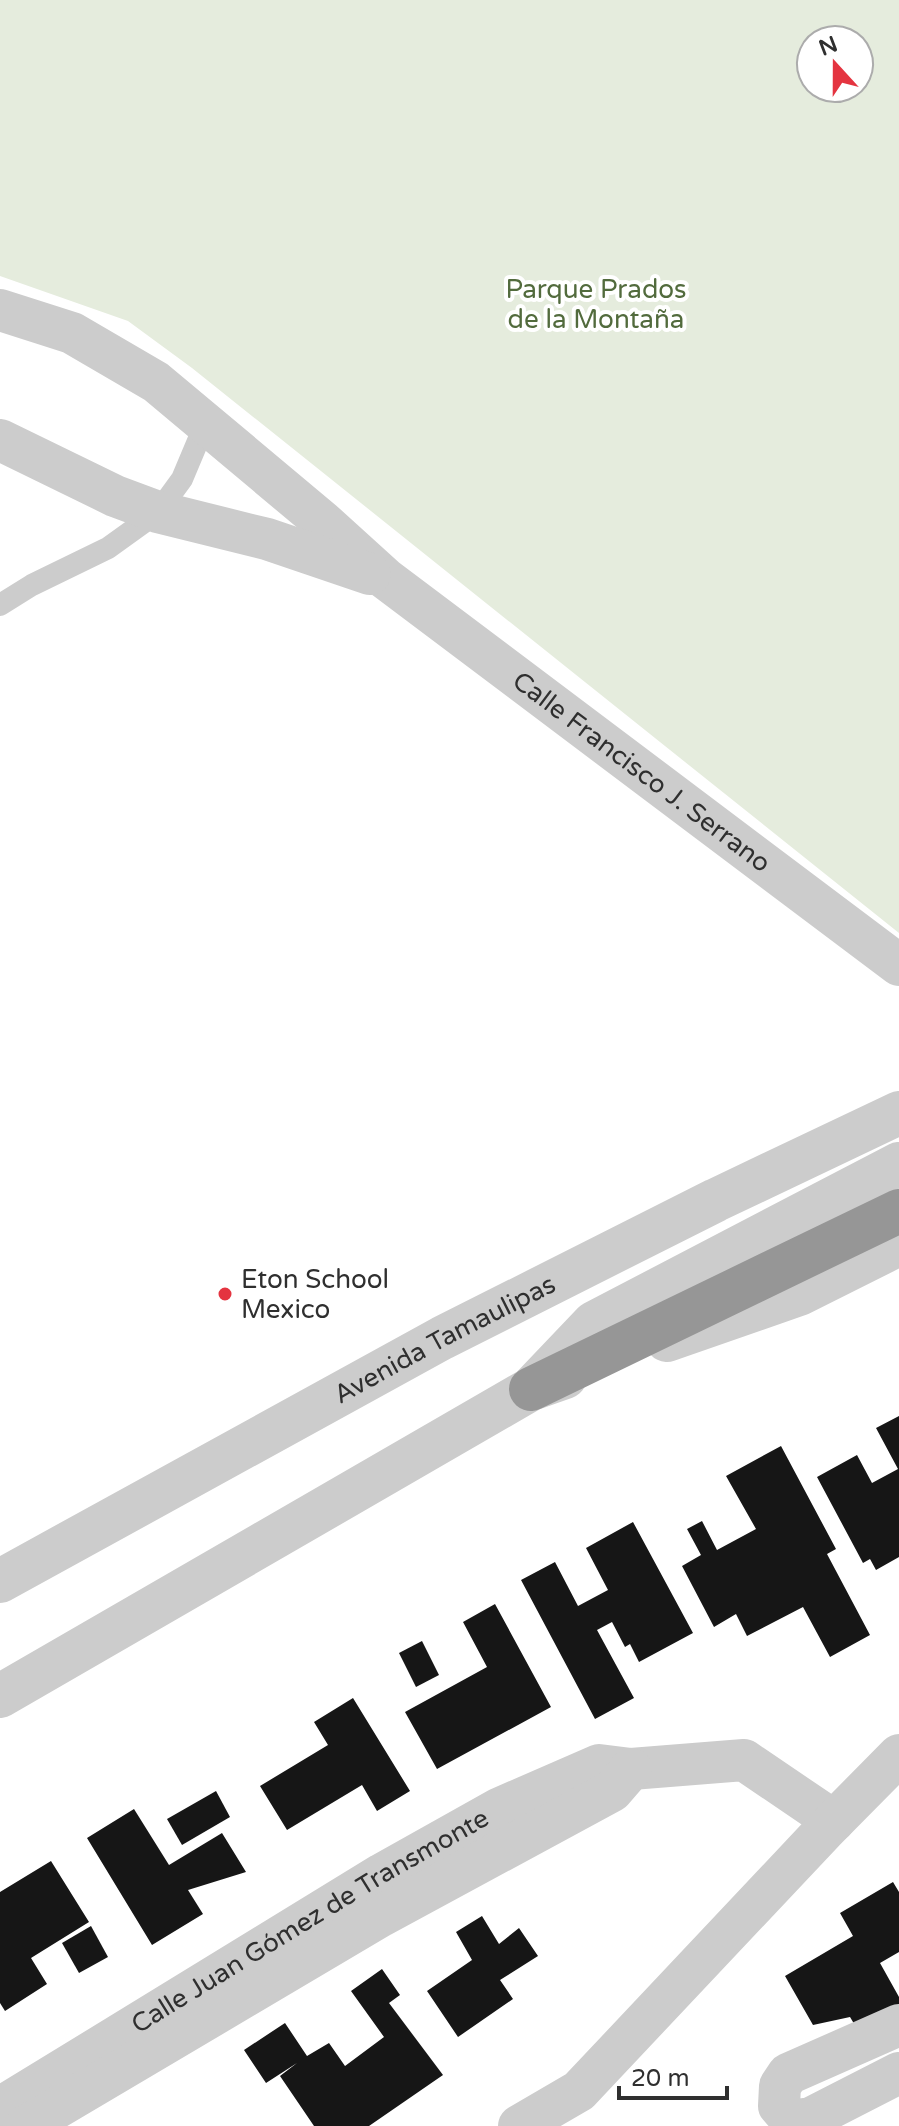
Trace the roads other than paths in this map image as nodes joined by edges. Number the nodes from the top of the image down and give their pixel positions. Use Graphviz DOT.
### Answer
graph roads {
  1 [pos="0,310"];
  2 [pos="206,422"];
  3 [pos="0,440"];
  4 [pos="158,512"];
  5 [pos="386,579"];
  6 [pos="0,605"];
  7 [pos="899,965"];
  8 [pos="899,1113"];
  9 [pos="899,1164"];
  10 [pos="899,1211"];
  11 [pos="899,1244"];
  12 [pos="531,1389"];
  13 [pos="0,1581"];
  14 [pos="0,1696"];
  15 [pos="899,1755"];
  16 [pos="834,1821"];
  17 [pos="508,1826"];
  18 [pos="899,2025"];
  19 [pos="899,2073"];
  20 [pos="0,2108"];
  21 [pos="26,2126"];
  22 [pos="519,2126"];
  1 -- 2 [label="street, Calle Francisco J. Serrano"];
  2 -- 4 [label="lane"];
  2 -- 5 [label="street, Calle Francisco J. Serrano"];
  3 -- 4 [label="street, Calle Francisco J. Serrano"];
  4 -- 5 [label="street, Calle Francisco J. Serrano"];
  4 -- 6 [label="lane"];
  5 -- 7 [label="street, Calle Francisco J. Serrano"];
  8 -- 13 [label="street, Avenida Tamaulipas"];
  9 -- 12 [label="street"];
  10 -- 12 [label="highway"];
  11 -- 12 [label="street"];
  12 -- 14 [label="street"];
  15 -- 16 [label="street"];
  16 -- 17 [label="street, Calle Juan Gómez de Transmonte"];
  16 -- 22 [label="street"];
  17 -- 20 [label="street, Calle Juan Gómez de Transmonte"];
  17 -- 21 [label="street, Calle Juan Gómez de Transmonte"];
  18 -- 19 [label="street"];
}
